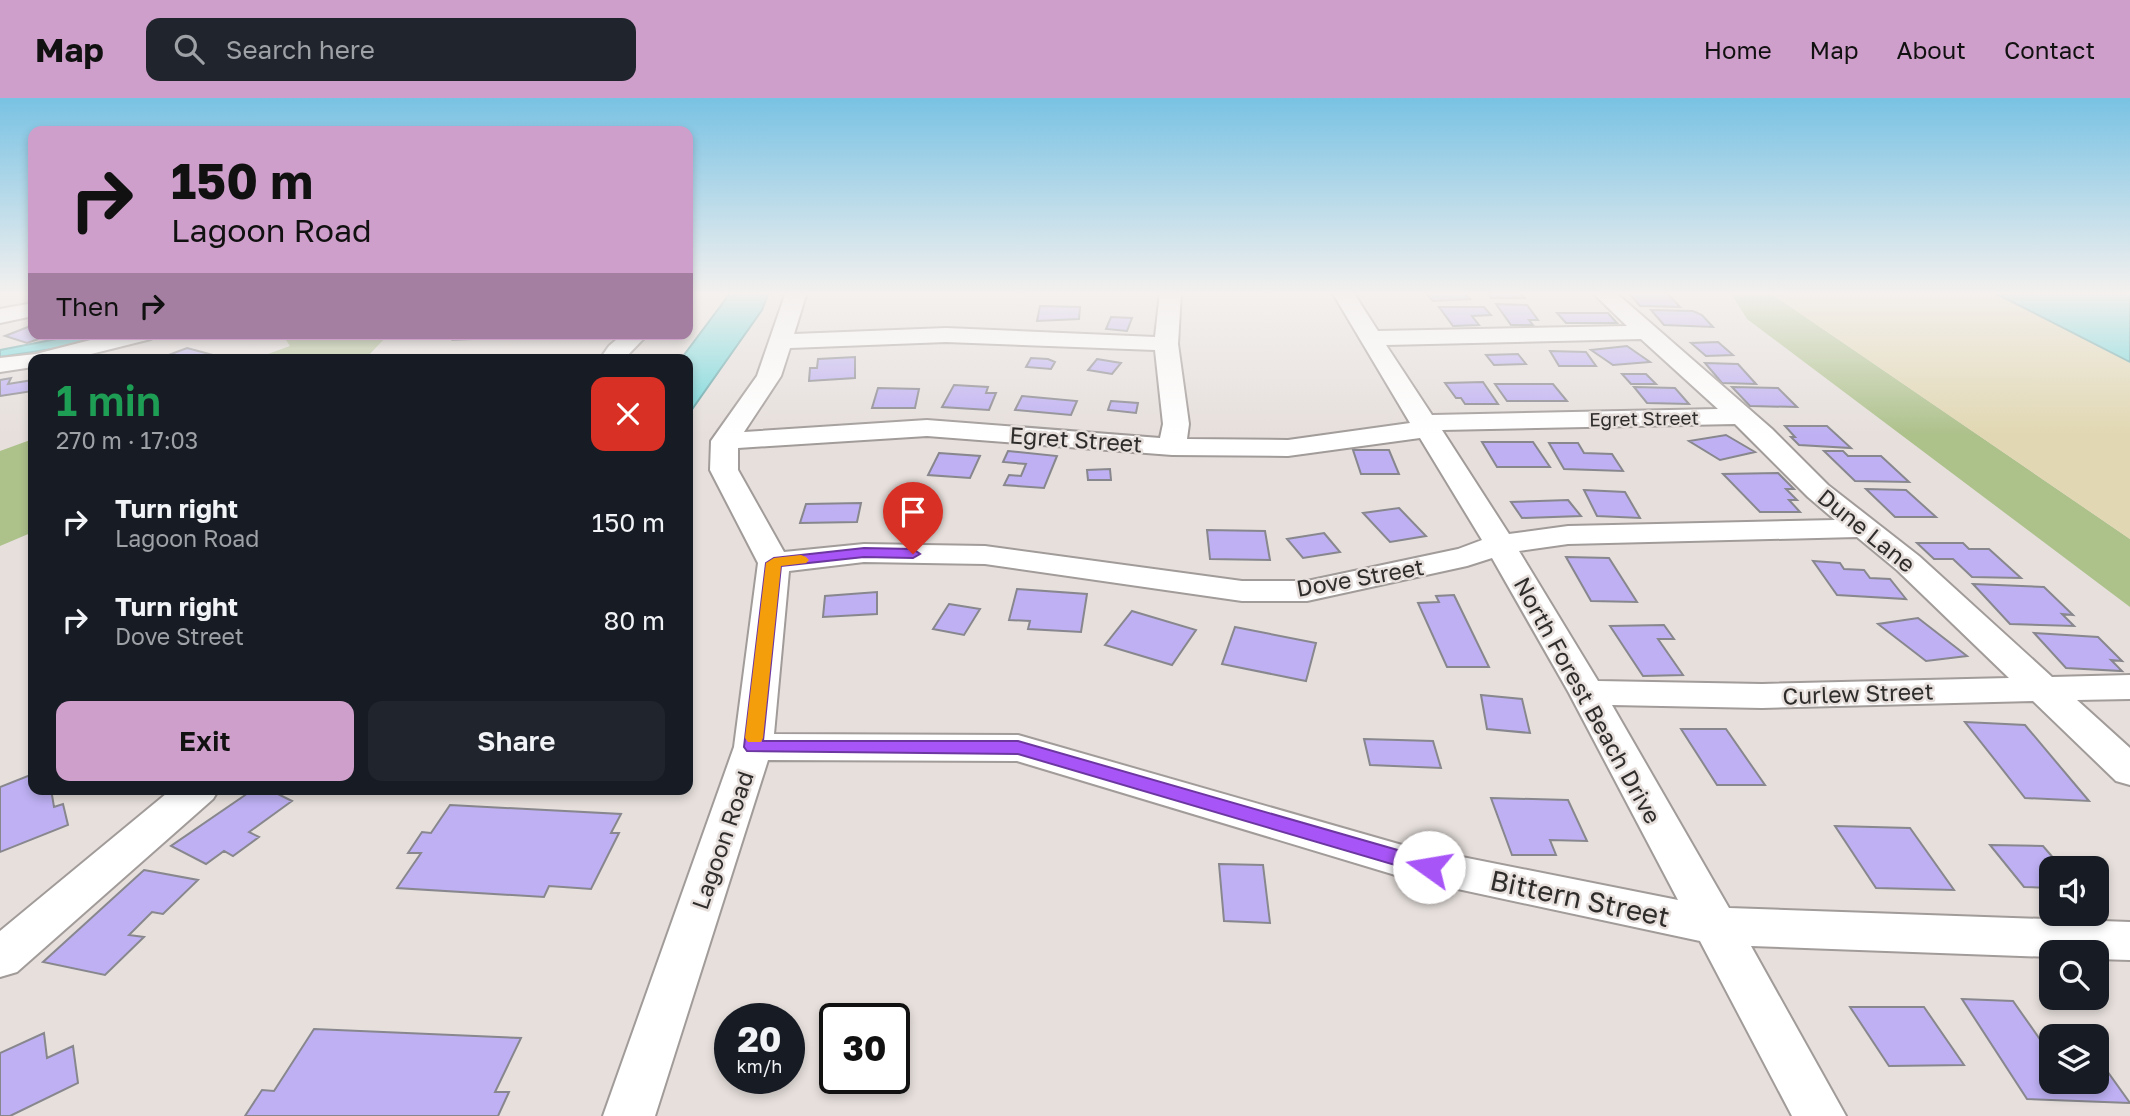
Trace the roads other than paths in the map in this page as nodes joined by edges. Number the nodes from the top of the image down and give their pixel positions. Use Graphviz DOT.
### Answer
graph roads {
  1 [pos="123,340"];
  2 [pos="151,340"];
  3 [pos="630,340"];
  4 [pos="822,340"];
  5 [pos="1056,340"];
  6 [pos="1166,340"];
  7 [pos="1372,340"];
  8 [pos="1653,340"];
  9 [pos="781,341"];
  10 [pos="1166,344"];
  11 [pos="73,354"];
  12 [pos="121,354"];
  13 [pos="615,354"];
  14 [pos="28,361"];
  15 [pos="0,365"];
  16 [pos="1738,416"];
  17 [pos="1425,426"];
  18 [pos="724,441"];
  19 [pos="1172,447"];
  20 [pos="1861,528"];
  21 [pos="1500,544"];
  22 [pos="774,563"];
  23 [pos="2130,687"];
  24 [pos="2043,691"];
  25 [pos="1587,693"];
  26 [pos="753,747"];
  27 [pos="2130,771"];
  28 [pos="193,795"];
  29 [pos="1714,926"];
  30 [pos="2130,941"];
  31 [pos="0,958"];
  32 [pos="629,1116"];
  33 [pos="1820,1116"];
  1 -- 11 [label="street"];
  2 -- 12 [label="street"];
  3 -- 13 [label="street"];
  4 -- 9 [label="street"];
  5 -- 10 [label="street"];
  6 -- 10 [label="street"];
  7 -- 17 [label="street, North Forest Beach Drive"];
  8 -- 16 [label="street, Dune Lane"];
  9 -- 18 [label="street"];
  10 -- 19 [label="street"];
  14 -- 15 [label="street"];
  16 -- 17 [label="street, Egret Street"];
  16 -- 20 [label="street, Dune Lane"];
  17 -- 19 [label="street, Egret Street"];
  17 -- 21 [label="street, North Forest Beach Drive"];
  18 -- 19 [label="street, Egret Street"];
  18 -- 22 [label="street"];
  20 -- 21 [label="street, Dove Street"];
  20 -- 24 [label="street, Dune Lane"];
  21 -- 22 [label="street, Dove Street"];
  21 -- 25 [label="street, North Forest Beach Drive"];
  22 -- 26 [label="street, Lagoon Road"];
  23 -- 24 [label="street, Curlew Street"];
  24 -- 25 [label="street, Curlew Street"];
  24 -- 27 [label="street, Dune Lane"];
  25 -- 29 [label="street, North Forest Beach Drive"];
  26 -- 29 [label="street, Bittern Street"];
  26 -- 32 [label="street, Lagoon Road"];
  28 -- 31 [label="street"];
  29 -- 30 [label="street, Bittern Street"];
  29 -- 33 [label="street, North Forest Beach Drive"];
}
